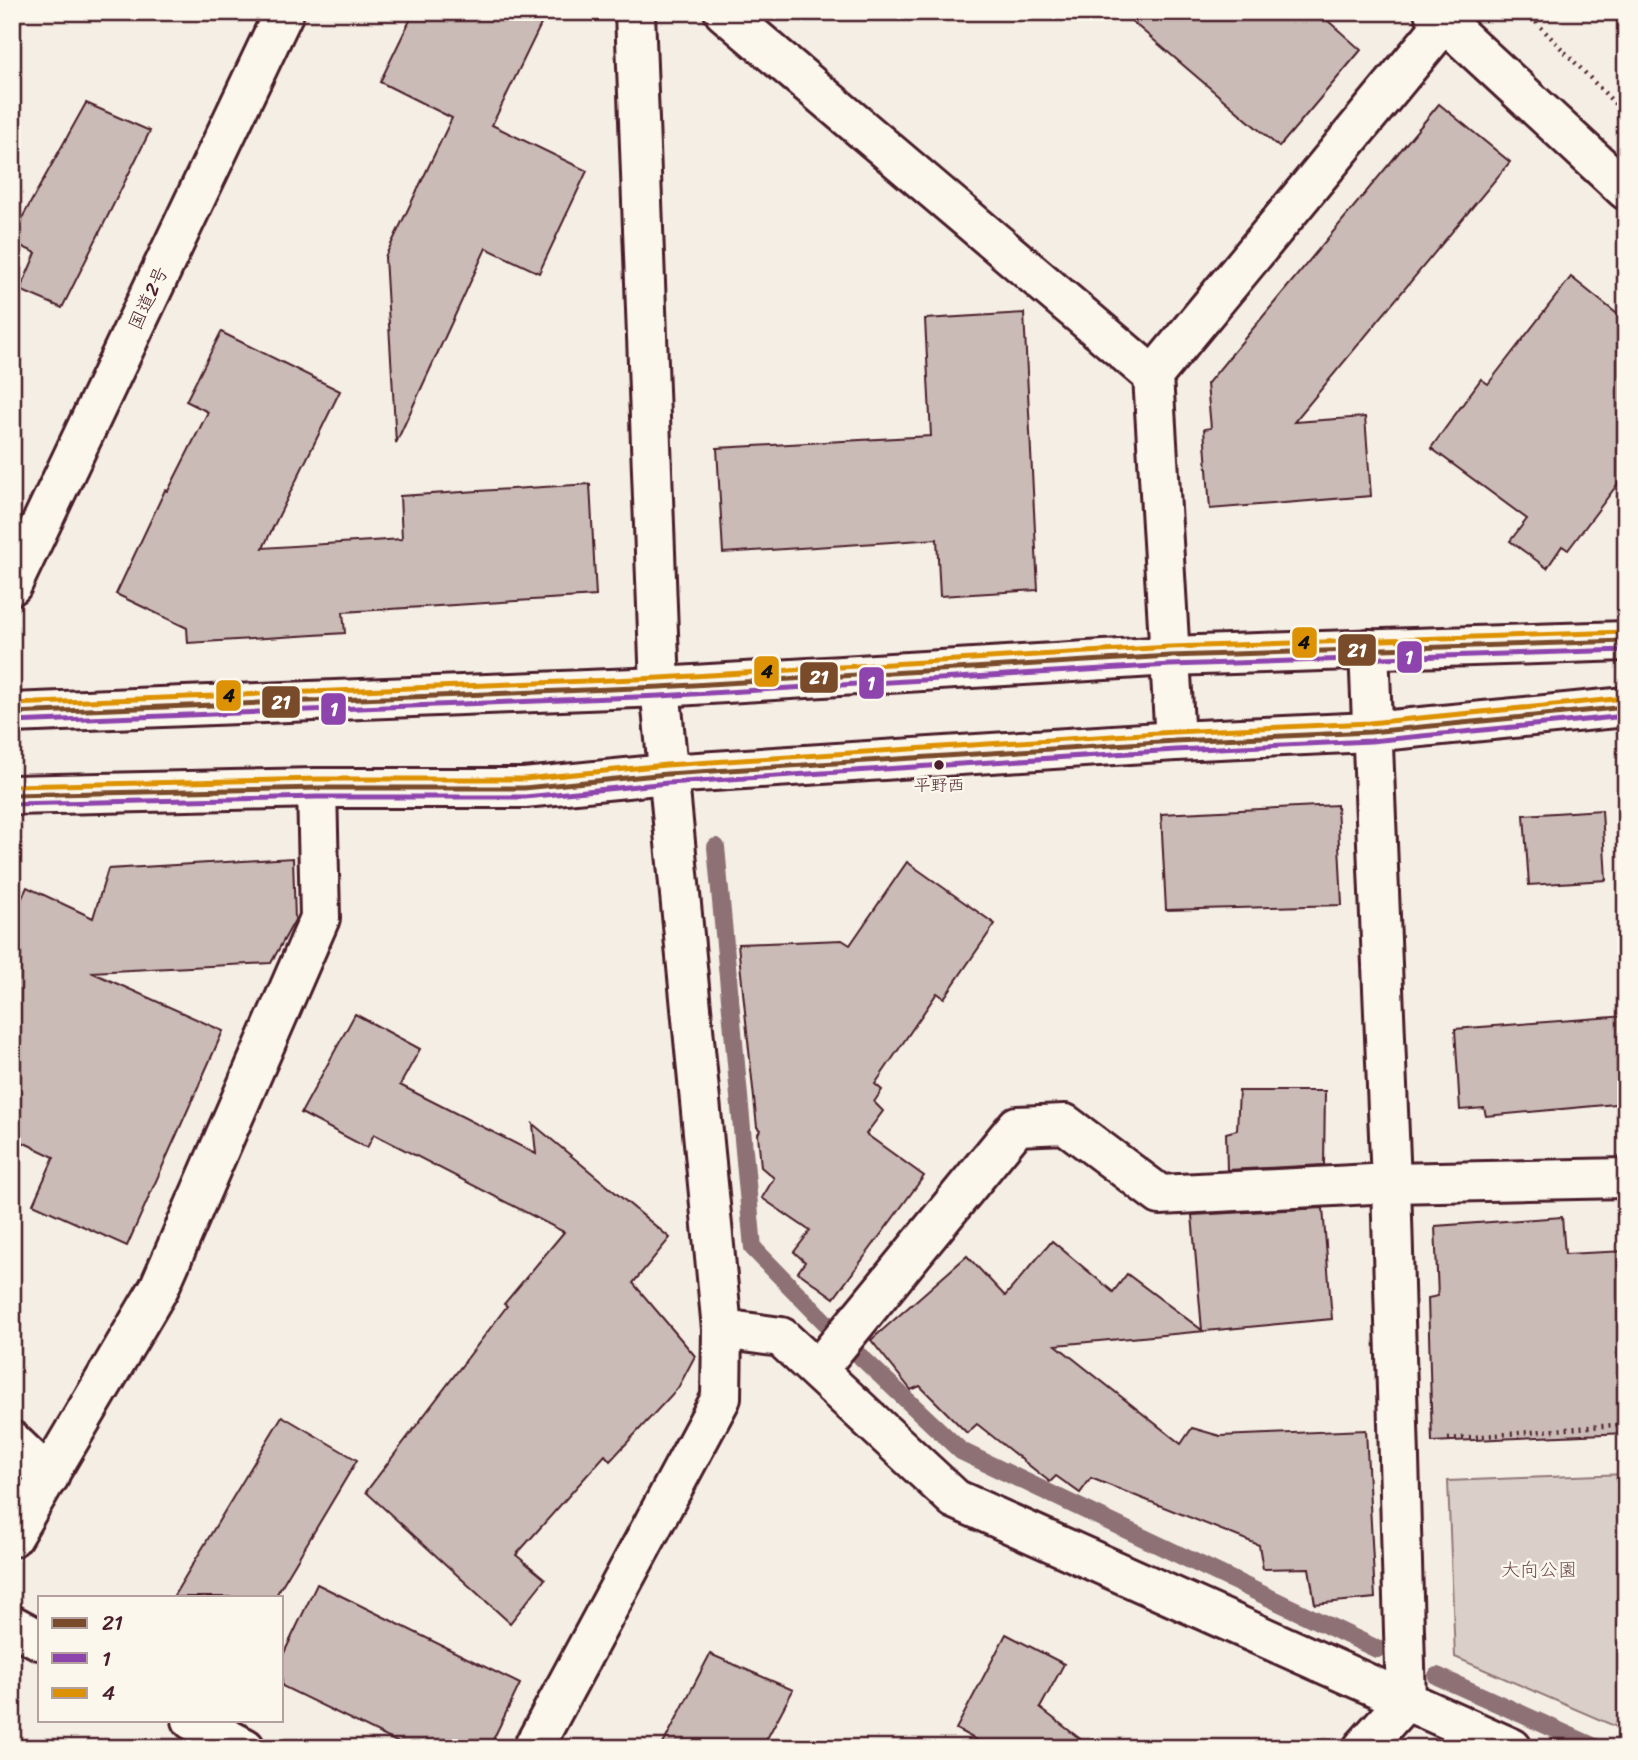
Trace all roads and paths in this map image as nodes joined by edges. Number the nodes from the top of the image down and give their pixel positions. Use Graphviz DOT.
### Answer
graph roads {
  1 [pos="284,12"];
  2 [pos="635,12"];
  3 [pos="724,12"];
  4 [pos="1526,12"];
  5 [pos="1444,16"];
  6 [pos="1626,115"];
  7 [pos="1626,191"];
  8 [pos="1153,376"];
  9 [pos="12,585"];
  10 [pos="1626,642"];
  11 [pos="1369,649"];
  12 [pos="1170,656"];
  13 [pos="660,687"];
  14 [pos="1626,707"];
  15 [pos="12,713"];
  16 [pos="1370,732"];
  17 [pos="1175,741"];
  18 [pos="667,774"];
  19 [pos="317,788"];
  20 [pos="12,795"];
  21 [pos="1626,1178"];
  22 [pos="1391,1183"];
  23 [pos="722,1329"];
  24 [pos="818,1369"];
  25 [pos="1626,1424"];
  26 [pos="1439,1440"];
  27 [pos="12,1441"];
  28 [pos="49,1477"];
  29 [pos="12,1537"];
  30 [pos="12,1625"];
  31 [pos="38,1639"];
  32 [pos="1406,1700"];
  33 [pos="196,1722"];
  34 [pos="245,1748"];
  35 [pos="533,1748"];
  36 [pos="1363,1748"];
  37 [pos="1512,1748"];
  1 -- 9 [label="main road, 国道2号"];
  2 -- 13 [label="main road"];
  3 -- 8 [label="main road"];
  4 -- 6 [label="path"];
  5 -- 7 [label="main road"];
  5 -- 8 [label="main road"];
  8 -- 12 [label="main road"];
  10 -- 11 [label="main road"];
  11 -- 12 [label="main road"];
  11 -- 16 [label="main road"];
  12 -- 13 [label="main road"];
  12 -- 17 [label="main road"];
  13 -- 15 [label="main road"];
  13 -- 18 [label="main road"];
  14 -- 16 [label="main road"];
  16 -- 17 [label="main road"];
  16 -- 22 [label="main road"];
  17 -- 18 [label="main road"];
  18 -- 19 [label="main road"];
  18 -- 23 [label="main road"];
  19 -- 20 [label="main road"];
  19 -- 28 [label="main road"];
  21 -- 22 [label="main road"];
  22 -- 24 [label="main road"];
  22 -- 32 [label="main road"];
  23 -- 24 [label="main road"];
  23 -- 35 [label="main road"];
  24 -- 32 [label="main road"];
  25 -- 26 [label="path"];
  27 -- 28 [label="main road"];
  28 -- 29 [label="main road"];
  30 -- 31 [label="main road"];
  32 -- 36 [label="main road"];
  32 -- 37 [label="main road"];
  33 -- 34 [label="main road"];
}
